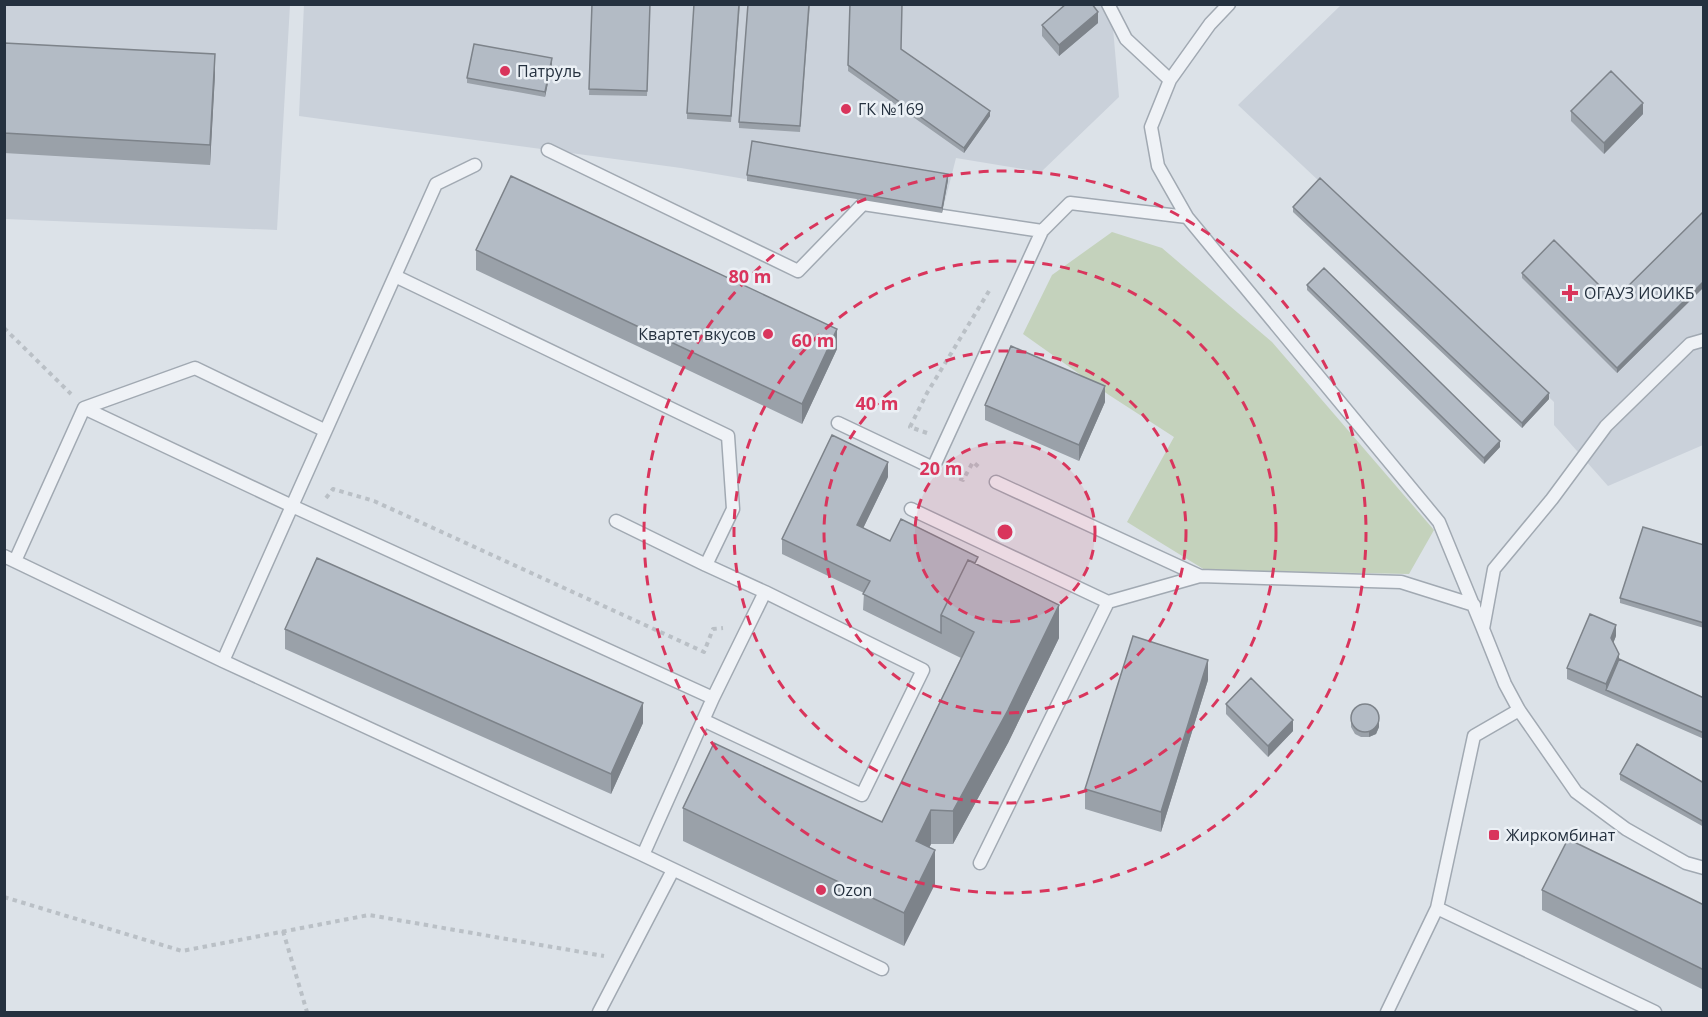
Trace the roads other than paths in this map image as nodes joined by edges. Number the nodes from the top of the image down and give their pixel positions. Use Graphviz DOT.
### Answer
graph roads {
  1 [pos="1108,4"];
  2 [pos="1229,4"];
  3 [pos="1170,80"];
  4 [pos="548,150"];
  5 [pos="475,165"];
  6 [pos="1187,217"];
  7 [pos="1042,231"];
  8 [pos="394,276"];
  9 [pos="1704,340"];
  10 [pos="84,408"];
  11 [pos="837,423"];
  12 [pos="324,430"];
  13 [pos="996,482"];
  14 [pos="292,506"];
  15 [pos="911,509"];
  16 [pos="616,521"];
  17 [pos="10,558"];
  18 [pos="706,565"];
  19 [pos="1200,576"];
  20 [pos="765,592"];
  21 [pos="1108,602"];
  22 [pos="1474,605"];
  23 [pos="1483,630"];
  24 [pos="223,661"];
  25 [pos="713,699"];
  26 [pos="1519,710"];
  27 [pos="703,720"];
  28 [pos="643,855"];
  29 [pos="980,863"];
  30 [pos="1704,868"];
  31 [pos="674,870"];
  32 [pos="1437,909"];
  33 [pos="882,969"];
  34 [pos="599,1012"];
  35 [pos="1387,1012"];
  36 [pos="1655,1012"];
  1 -- 3 [label="lane"];
  2 -- 3 [label="lane"];
  3 -- 6 [label="lane"];
  4 -- 7 [label="lane"];
  5 -- 8 [label="lane"];
  6 -- 7 [label="lane"];
  6 -- 22 [label="lane"];
  7 -- 11 [label="lane"];
  8 -- 12 [label="lane"];
  8 -- 18 [label="lane"];
  9 -- 23 [label="lane"];
  10 -- 12 [label="lane"];
  10 -- 14 [label="lane"];
  10 -- 17 [label="lane"];
  12 -- 14 [label="lane"];
  13 -- 19 [label="lane"];
  14 -- 24 [label="lane"];
  14 -- 25 [label="lane"];
  15 -- 21 [label="lane"];
  16 -- 18 [label="lane"];
  17 -- 24 [label="lane"];
  18 -- 20 [label="lane"];
  19 -- 21 [label="lane"];
  19 -- 22 [label="lane"];
  20 -- 25 [label="lane"];
  20 -- 27 [label="lane"];
  21 -- 29 [label="lane"];
  22 -- 23 [label="lane"];
  23 -- 26 [label="lane"];
  24 -- 28 [label="lane"];
  25 -- 27 [label="lane"];
  26 -- 30 [label="lane"];
  26 -- 32 [label="lane"];
  27 -- 28 [label="lane"];
  28 -- 31 [label="lane"];
  31 -- 33 [label="lane"];
  31 -- 34 [label="lane"];
  32 -- 35 [label="lane"];
  32 -- 36 [label="lane"];
}
